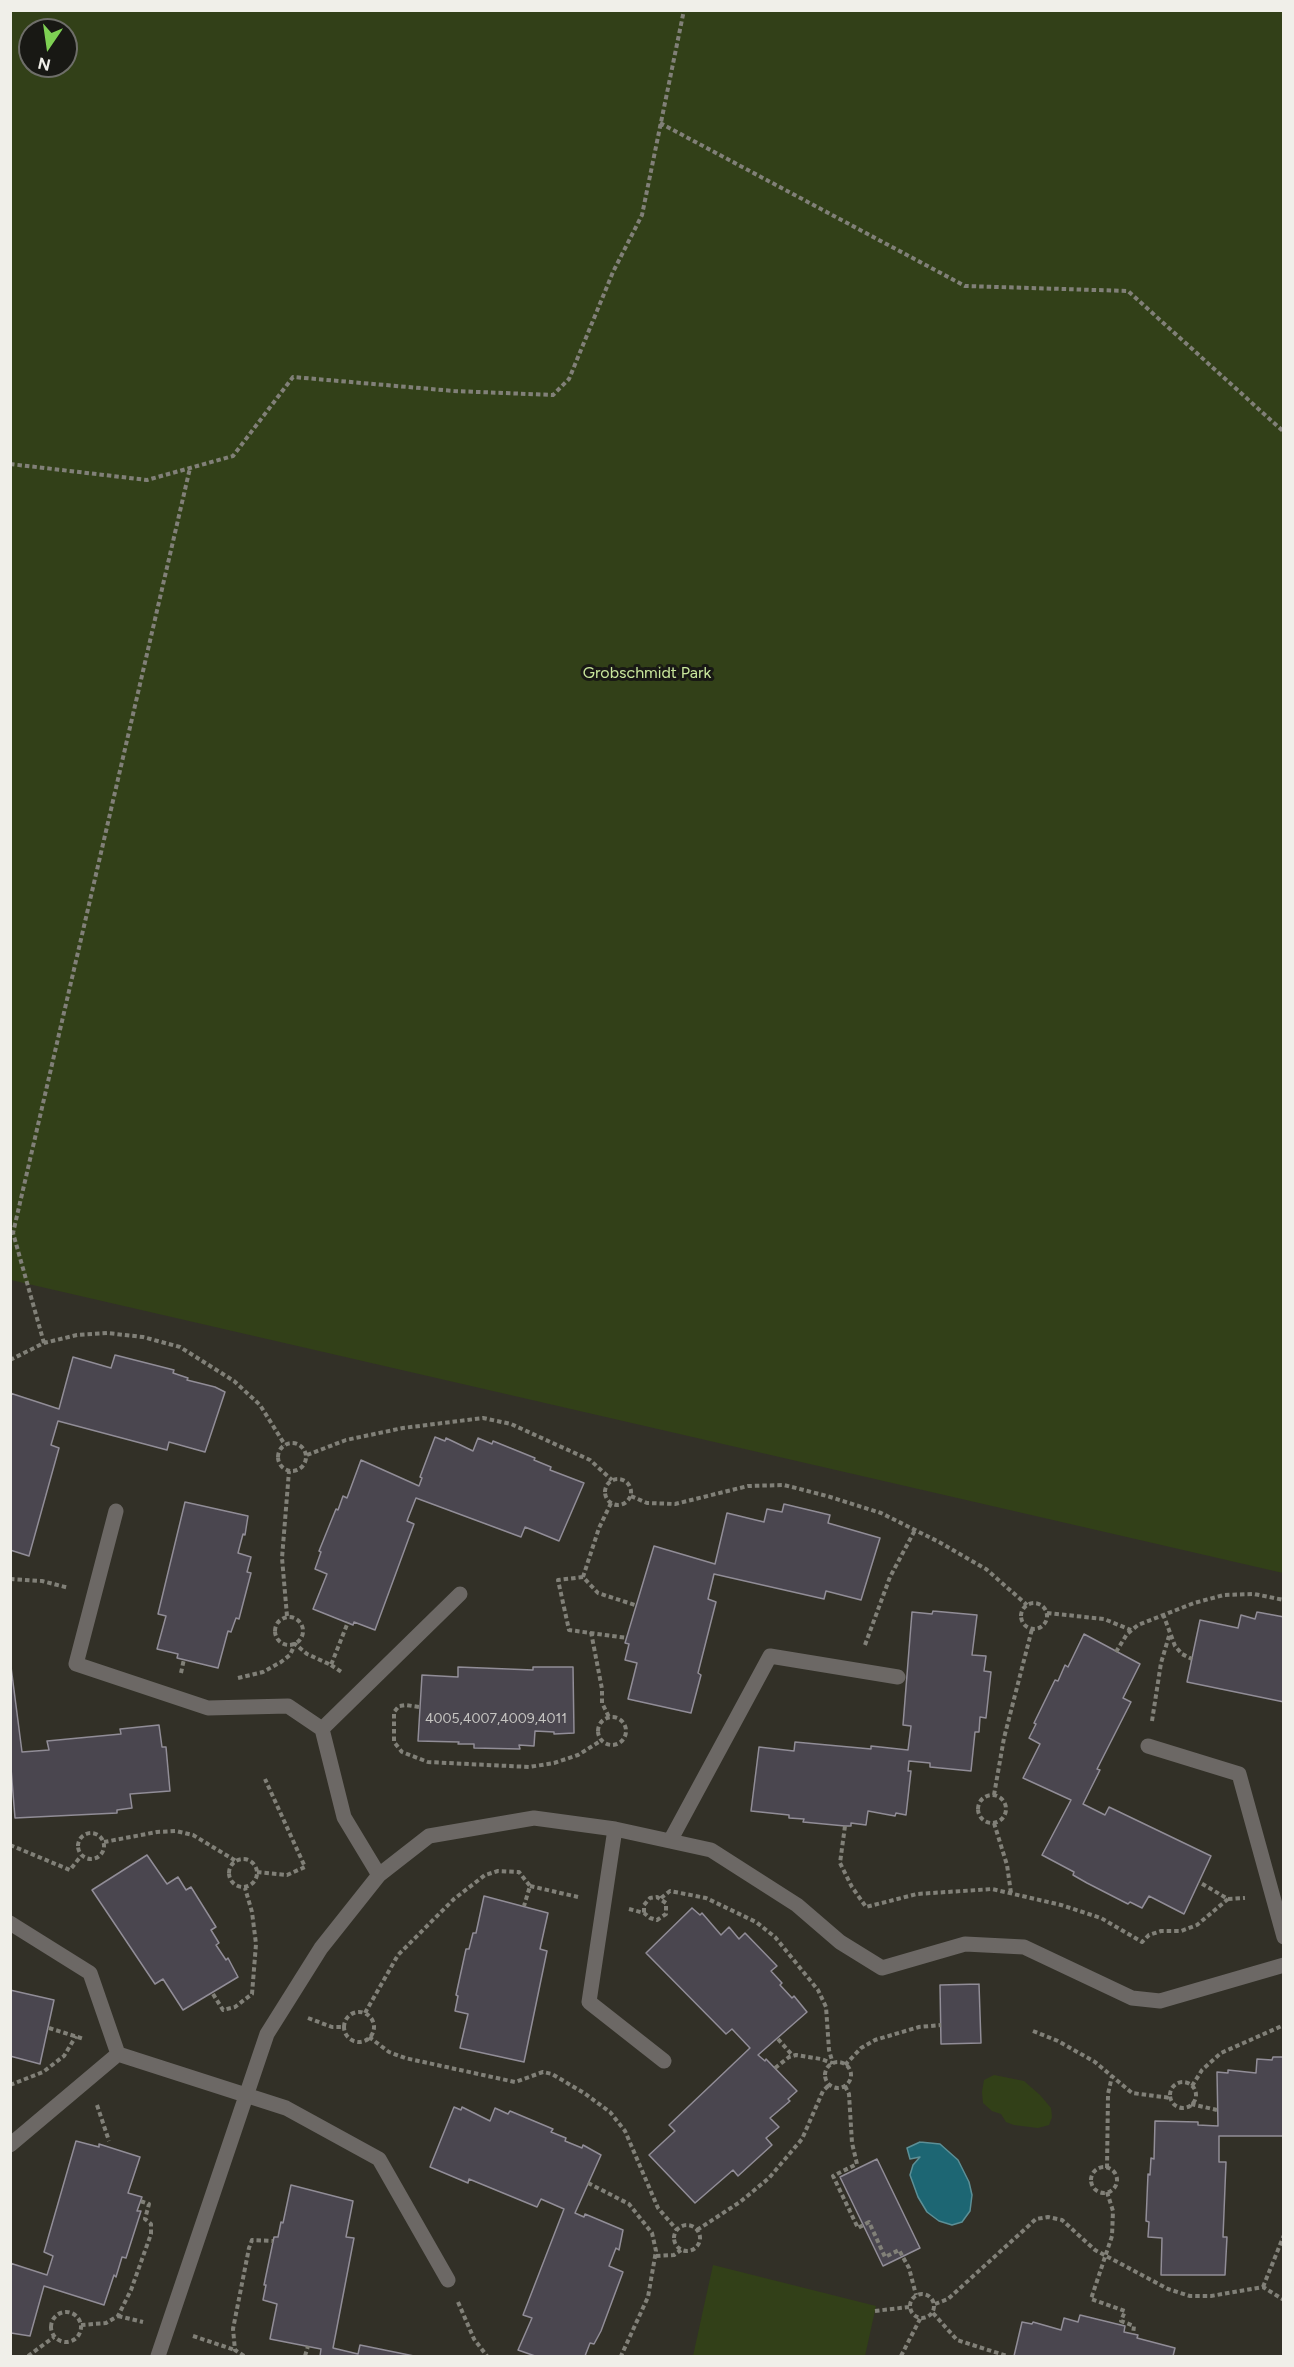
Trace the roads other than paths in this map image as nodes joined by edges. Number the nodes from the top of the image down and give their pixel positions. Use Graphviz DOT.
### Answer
graph roads {
  1 [pos="116,1511"];
  2 [pos="460,1594"];
  3 [pos="898,1677"];
  4 [pos="322,1729"];
  5 [pos="1148,1746"];
  6 [pos="615,1829"];
  7 [pos="670,1841"];
  8 [pos="379,1875"];
  9 [pos="10,1923"];
  10 [pos="1284,1937"];
  11 [pos="1284,1965"];
  12 [pos="118,2054"];
  13 [pos="664,2061"];
  14 [pos="246,2095"];
  15 [pos="10,2145"];
  16 [pos="448,2280"];
  17 [pos="158,2356"];
  1 -- 4 [label="lane"];
  2 -- 4 [label="lane"];
  3 -- 7 [label="lane"];
  4 -- 8 [label="lane"];
  5 -- 10 [label="lane"];
  6 -- 7 [label="lane"];
  6 -- 8 [label="lane"];
  6 -- 13 [label="lane"];
  7 -- 11 [label="lane"];
  8 -- 14 [label="lane"];
  9 -- 12 [label="lane"];
  12 -- 14 [label="lane"];
  12 -- 15 [label="lane"];
  14 -- 16 [label="lane"];
  14 -- 17 [label="lane"];
}
